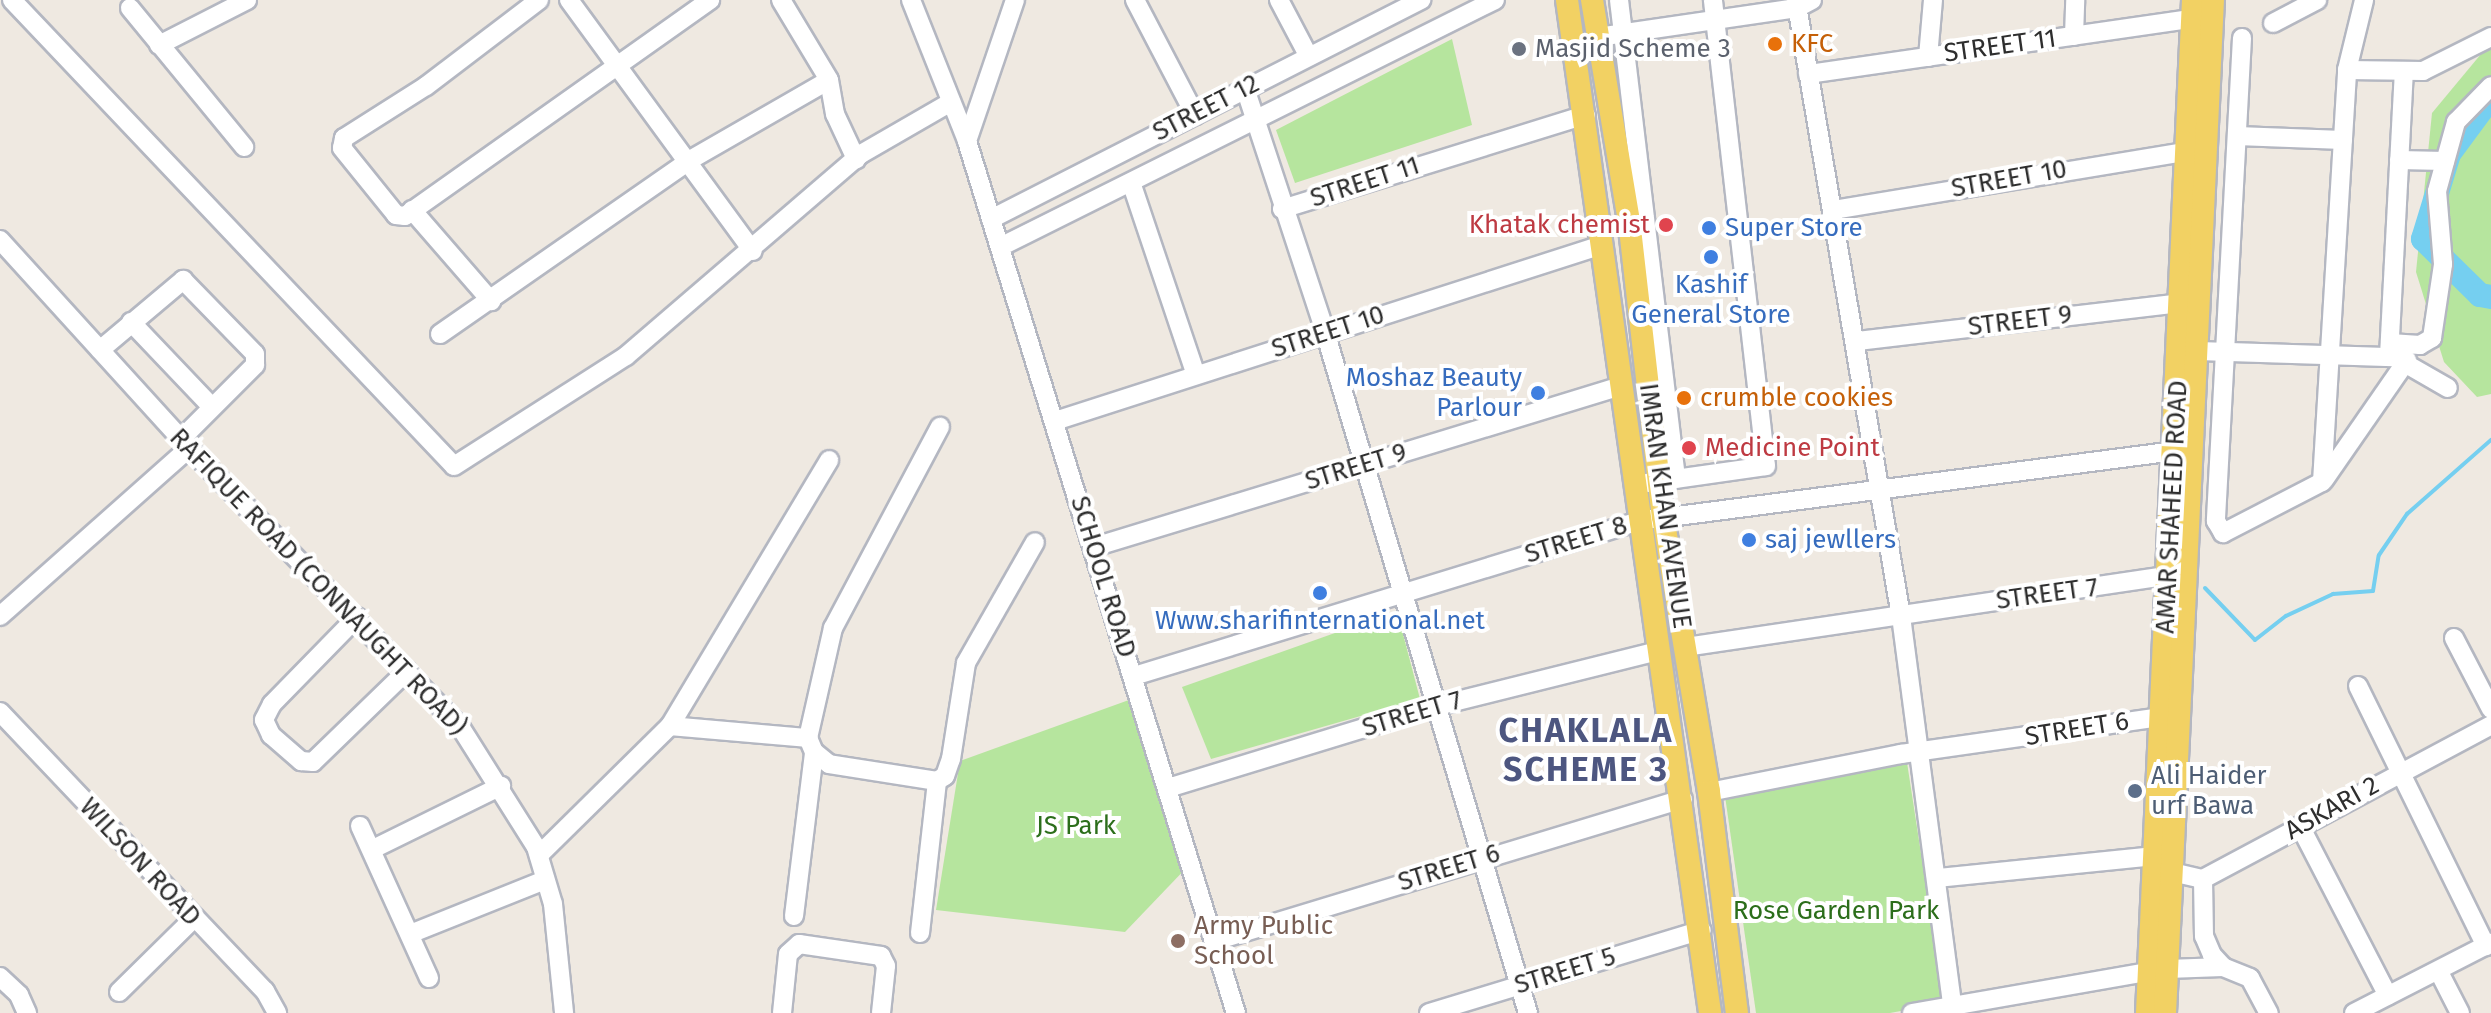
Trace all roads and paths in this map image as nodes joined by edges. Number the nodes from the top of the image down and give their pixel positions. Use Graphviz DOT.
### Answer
graph roads {
  1 [pos="12,0"];
  2 [pos="247,0"];
  3 [pos="539,0"];
  4 [pos="569,0"];
  5 [pos="710,0"];
  6 [pos="781,0"];
  7 [pos="911,0"];
  8 [pos="1015,0"];
  9 [pos="1135,0"];
  10 [pos="1279,0"];
  11 [pos="1421,0"];
  12 [pos="1495,0"];
  13 [pos="1567,0"];
  14 [pos="1592,0"];
  15 [pos="1619,0"];
  16 [pos="1713,0"];
  17 [pos="1933,0"];
  18 [pos="2075,0"];
  19 [pos="2213,0"];
  20 [pos="2317,0"];
  21 [pos="2364,0"];
  22 [pos="1802,3"];
  23 [pos="130,8"];
  24 [pos="2192,10"];
  25 [pos="1716,20"];
  26 [pos="2273,23"];
  27 [pos="1623,34"];
  28 [pos="2074,36"];
  29 [pos="1598,37"];
  30 [pos="2491,37"];
  31 [pos="2242,38"];
  32 [pos="159,45"];
  33 [pos="1308,55"];
  34 [pos="1928,57"];
  35 [pos="619,64"];
  36 [pos="2347,70"];
  37 [pos="2404,71"];
  38 [pos="1808,74"];
  39 [pos="829,80"];
  40 [pos="2491,86"];
  41 [pos="1245,88"];
  42 [pos="951,102"];
  43 [pos="1195,115"];
  44 [pos="1586,115"];
  45 [pos="1255,122"];
  46 [pos="2237,136"];
  47 [pos="2343,140"];
  48 [pos="967,141"];
  49 [pos="244,147"];
  50 [pos="2185,152"];
  51 [pos="856,159"];
  52 [pos="690,160"];
  53 [pos="2399,160"];
  54 [pos="2445,161"];
  55 [pos="1132,185"];
  56 [pos="1282,209"];
  57 [pos="412,210"];
  58 [pos="1834,210"];
  59 [pos="991,219"];
  60 [pos="0,240"];
  61 [pos="1602,245"];
  62 [pos="1000,247"];
  63 [pos="753,251"];
  64 [pos="491,301"];
  65 [pos="2182,303"];
  66 [pos="131,322"];
  67 [pos="1325,332"];
  68 [pos="440,334"];
  69 [pos="1858,341"];
  70 [pos="100,350"];
  71 [pos="2198,351"];
  72 [pos="2223,351"];
  73 [pos="2395,353"];
  74 [pos="2330,354"];
  75 [pos="1196,375"];
  76 [pos="1618,387"];
  77 [pos="2448,388"];
  78 [pos="212,407"];
  79 [pos="1055,421"];
  80 [pos="940,427"];
  81 [pos="185,443"];
  82 [pos="2184,450"];
  83 [pos="829,460"];
  84 [pos="1364,465"];
  85 [pos="1668,480"];
  86 [pos="2322,482"];
  87 [pos="1634,485"];
  88 [pos="1878,486"];
  89 [pos="1663,517"];
  90 [pos="1639,521"];
  91 [pos="1035,542"];
  92 [pos="1094,547"];
  93 [pos="2171,575"];
  94 [pos="1403,594"];
  95 [pos="0,616"];
  96 [pos="1901,616"];
  97 [pos="357,617"];
  98 [pos="2454,638"];
  99 [pos="1685,647"];
  100 [pos="1658,651"];
  101 [pos="407,671"];
  102 [pos="1134,676"];
  103 [pos="2358,686"];
  104 [pos="1437,706"];
  105 [pos="2491,709"];
  106 [pos="0,712"];
  107 [pos="2161,717"];
  108 [pos="2491,725"];
  109 [pos="670,726"];
  110 [pos="811,745"];
  111 [pos="1919,753"];
  112 [pos="2401,771"];
  113 [pos="937,781"];
  114 [pos="501,786"];
  115 [pos="1168,788"];
  116 [pos="1709,792"];
  117 [pos="1683,799"];
  118 [pos="360,826"];
  119 [pos="2300,826"];
  120 [pos="373,849"];
  121 [pos="539,855"];
  122 [pos="1483,857"];
  123 [pos="2164,864"];
  124 [pos="1938,878"];
  125 [pos="2203,879"];
  126 [pos="545,880"];
  127 [pos="794,916"];
  128 [pos="193,919"];
  129 [pos="1702,930"];
  130 [pos="920,933"];
  131 [pos="410,934"];
  132 [pos="1215,941"];
  133 [pos="2489,944"];
  134 [pos="2223,967"];
  135 [pos="2159,970"];
  136 [pos="2439,972"];
  137 [pos="0,977"];
  138 [pos="429,978"];
  139 [pos="1520,985"];
  140 [pos="119,992"];
  141 [pos="2388,996"];
  142 [pos="1953,1009"];
  143 [pos="27,1013"];
  144 [pos="277,1013"];
  145 [pos="564,1013"];
  146 [pos="782,1013"];
  147 [pos="881,1013"];
  148 [pos="1236,1013"];
  149 [pos="1429,1013"];
  150 [pos="1528,1013"];
  151 [pos="1710,1013"];
  152 [pos="1737,1013"];
  153 [pos="1912,1013"];
  154 [pos="2147,1013"];
  155 [pos="2165,1013"];
  156 [pos="2269,1013"];
  157 [pos="2354,1013"];
  158 [pos="2460,1013"];
  1 -- 63 [label="street"];
  2 -- 32 [label="street"];
  3 -- 57 [label="street"];
  4 -- 35 [label="street"];
  5 -- 35 [label="street"];
  6 -- 39 [label="street"];
  7 -- 42 [label="street, SCHOOL ROAD"];
  8 -- 48 [label="street"];
  9 -- 43 [label="street"];
  10 -- 33 [label="street"];
  11 -- 33 [label="street, STREET 12"];
  12 -- 45 [label="street"];
  13 -- 44 [label="main road, IMRAN KHAN AVENUE"];
  14 -- 29 [label="main road, IMRAN KHAN AVENUE"];
  15 -- 27 [label="street"];
  16 -- 25 [label="street"];
  17 -- 34 [label="street"];
  18 -- 28 [label="street"];
  19 -- 71 [label="main road, AMAR SHAHEED ROAD"];
  20 -- 26 [label="street"];
  21 -- 36 [label="street"];
  22 -- 25 [label="street"];
  22 -- 38 [label="street"];
  23 -- 32 [label="street"];
  24 -- 28 [label="street, STREET 11"];
  24 -- 50 [label="main road, AMAR SHAHEED ROAD"];
  25 -- 27 [label="street"];
  25 -- 85 [label="street"];
  27 -- 29 [label="street"];
  27 -- 85 [label="street"];
  28 -- 34 [label="street, STREET 11"];
  29 -- 85 [label="main road, IMRAN KHAN AVENUE"];
  30 -- 37 [label="street"];
  31 -- 46 [label="street"];
  32 -- 49 [label="street"];
  33 -- 41 [label="street, STREET 12"];
  34 -- 38 [label="street, STREET 11"];
  35 -- 52 [label="street"];
  35 -- 57 [label="street"];
  36 -- 37 [label="street"];
  36 -- 47 [label="street"];
  37 -- 53 [label="street"];
  38 -- 58 [label="street"];
  39 -- 51 [label="street"];
  39 -- 52 [label="street"];
  40 -- 54 [label="street"];
  41 -- 43 [label="street, STREET 12"];
  41 -- 45 [label="street"];
  42 -- 48 [label="street, SCHOOL ROAD"];
  42 -- 51 [label="street"];
  43 -- 59 [label="street, STREET 12"];
  44 -- 56 [label="street, STREET 11"];
  44 -- 61 [label="main road, IMRAN KHAN AVENUE"];
  45 -- 55 [label="street"];
  45 -- 56 [label="street"];
  46 -- 47 [label="street"];
  46 -- 72 [label="street"];
  47 -- 74 [label="street"];
  48 -- 59 [label="street, SCHOOL ROAD"];
  50 -- 58 [label="street, STREET 10"];
  50 -- 65 [label="main road, AMAR SHAHEED ROAD"];
  51 -- 63 [label="street"];
  52 -- 63 [label="street"];
  52 -- 64 [label="street"];
  53 -- 54 [label="street"];
  53 -- 73 [label="street"];
  54 -- 73 [label="street"];
  55 -- 62 [label="street"];
  55 -- 75 [label="street"];
  56 -- 67 [label="street"];
  57 -- 64 [label="street"];
  58 -- 69 [label="street"];
  59 -- 62 [label="street, SCHOOL ROAD"];
  60 -- 70 [label="street, RAFIQUE ROAD (CONNAUGHT ROAD)"];
  61 -- 67 [label="street, STREET 10"];
  61 -- 76 [label="main road, IMRAN KHAN AVENUE"];
  62 -- 79 [label="street, SCHOOL ROAD"];
  64 -- 68 [label="street"];
  65 -- 69 [label="street, STREET 9"];
  65 -- 82 [label="main road, AMAR SHAHEED ROAD"];
  66 -- 70 [label="street"];
  66 -- 78 [label="street"];
  66 -- 78 [label="street"];
  67 -- 75 [label="street, STREET 10"];
  67 -- 84 [label="street"];
  69 -- 88 [label="street"];
  70 -- 81 [label="street, RAFIQUE ROAD (CONNAUGHT ROAD)"];
  71 -- 72 [label="street"];
  71 -- 82 [label="main road, AMAR SHAHEED ROAD"];
  72 -- 74 [label="street"];
  72 -- 86 [label="street"];
  73 -- 74 [label="street"];
  73 -- 77 [label="street"];
  73 -- 86 [label="street"];
  74 -- 86 [label="street"];
  75 -- 79 [label="street, STREET 10"];
  76 -- 84 [label="street, STREET 9"];
  76 -- 87 [label="main road, IMRAN KHAN AVENUE"];
  78 -- 81 [label="street"];
  79 -- 92 [label="street, SCHOOL ROAD"];
  80 -- 110 [label="street"];
  81 -- 95 [label="street"];
  81 -- 97 [label="street, RAFIQUE ROAD (CONNAUGHT ROAD)"];
  82 -- 88 [label="street, STREET 8"];
  82 -- 93 [label="main road, AMAR SHAHEED ROAD"];
  82 -- 123 [label="main road, AMAR SHAHEED ROAD"];
  83 -- 109 [label="street"];
  84 -- 92 [label="street, STREET 9"];
  84 -- 94 [label="street"];
  85 -- 87 [label="street"];
  85 -- 89 [label="main road, IMRAN KHAN AVENUE"];
  87 -- 90 [label="main road, IMRAN KHAN AVENUE"];
  88 -- 89 [label="street, STREET 8"];
  88 -- 96 [label="street"];
  89 -- 90 [label="street, STREET 8"];
  89 -- 99 [label="main road, IMRAN KHAN AVENUE"];
  90 -- 94 [label="street, STREET 8"];
  90 -- 100 [label="main road, IMRAN KHAN AVENUE"];
  91 -- 113 [label="street"];
  92 -- 102 [label="street, SCHOOL ROAD"];
  93 -- 96 [label="street, STREET 7"];
  93 -- 107 [label="main road, AMAR SHAHEED ROAD"];
  94 -- 102 [label="street, STREET 8"];
  94 -- 104 [label="street"];
  96 -- 99 [label="street, STREET 7"];
  96 -- 111 [label="street"];
  97 -- 101 [label="street, RAFIQUE ROAD (CONNAUGHT ROAD)"];
  97 -- 101 [label="street"];
  98 -- 105 [label="street"];
  99 -- 116 [label="main road, IMRAN KHAN AVENUE"];
  100 -- 104 [label="street, STREET 7"];
  100 -- 117 [label="main road, IMRAN KHAN AVENUE"];
  101 -- 114 [label="street, RAFIQUE ROAD (CONNAUGHT ROAD)"];
  102 -- 115 [label="street, SCHOOL ROAD"];
  103 -- 112 [label="street"];
  104 -- 115 [label="street, STREET 7"];
  104 -- 122 [label="street"];
  106 -- 128 [label="street, WILSON ROAD"];
  107 -- 111 [label="street, STREET 6"];
  107 -- 123 [label="main road, AMAR SHAHEED ROAD"];
  108 -- 112 [label="street, ASKARI 2"];
  109 -- 110 [label="street"];
  109 -- 121 [label="street"];
  110 -- 113 [label="street"];
  110 -- 127 [label="street"];
  111 -- 116 [label="street, STREET 6"];
  111 -- 124 [label="street"];
  112 -- 119 [label="street, ASKARI 2"];
  112 -- 133 [label="street"];
  113 -- 130 [label="street"];
  114 -- 120 [label="street"];
  114 -- 121 [label="street, RAFIQUE ROAD (CONNAUGHT ROAD)"];
  115 -- 132 [label="street, SCHOOL ROAD"];
  116 -- 152 [label="main road, IMRAN KHAN AVENUE"];
  117 -- 122 [label="street, STREET 6"];
  117 -- 129 [label="main road, IMRAN KHAN AVENUE"];
  118 -- 120 [label="street"];
  119 -- 125 [label="street, ASKARI 2"];
  119 -- 141 [label="street"];
  120 -- 131 [label="street"];
  121 -- 126 [label="street, RAFIQUE ROAD (CONNAUGHT ROAD)"];
  122 -- 132 [label="street, STREET 6"];
  122 -- 139 [label="street"];
  123 -- 124 [label="street"];
  123 -- 125 [label="street"];
  123 -- 135 [label="main road, AMAR SHAHEED ROAD"];
  124 -- 142 [label="street"];
  125 -- 134 [label="street"];
  126 -- 131 [label="street"];
  126 -- 145 [label="street, RAFIQUE ROAD (CONNAUGHT ROAD)"];
  128 -- 140 [label="street"];
  128 -- 144 [label="street, WILSON ROAD"];
  129 -- 139 [label="street, STREET 5"];
  129 -- 151 [label="main road, IMRAN KHAN AVENUE"];
  131 -- 138 [label="street"];
  132 -- 148 [label="street, SCHOOL ROAD"];
  133 -- 136 [label="street"];
  134 -- 135 [label="street"];
  134 -- 156 [label="street"];
  135 -- 142 [label="street"];
  135 -- 154 [label="main road, AMAR SHAHEED ROAD"];
  135 -- 155 [label="main road, AMAR SHAHEED ROAD"];
  136 -- 141 [label="street"];
  136 -- 158 [label="street"];
  137 -- 143 [label="street"];
  139 -- 149 [label="street, STREET 5"];
  139 -- 150 [label="street"];
  141 -- 157 [label="street"];
  142 -- 153 [label="street"];
  146 -- 147 [label="street"];
}
